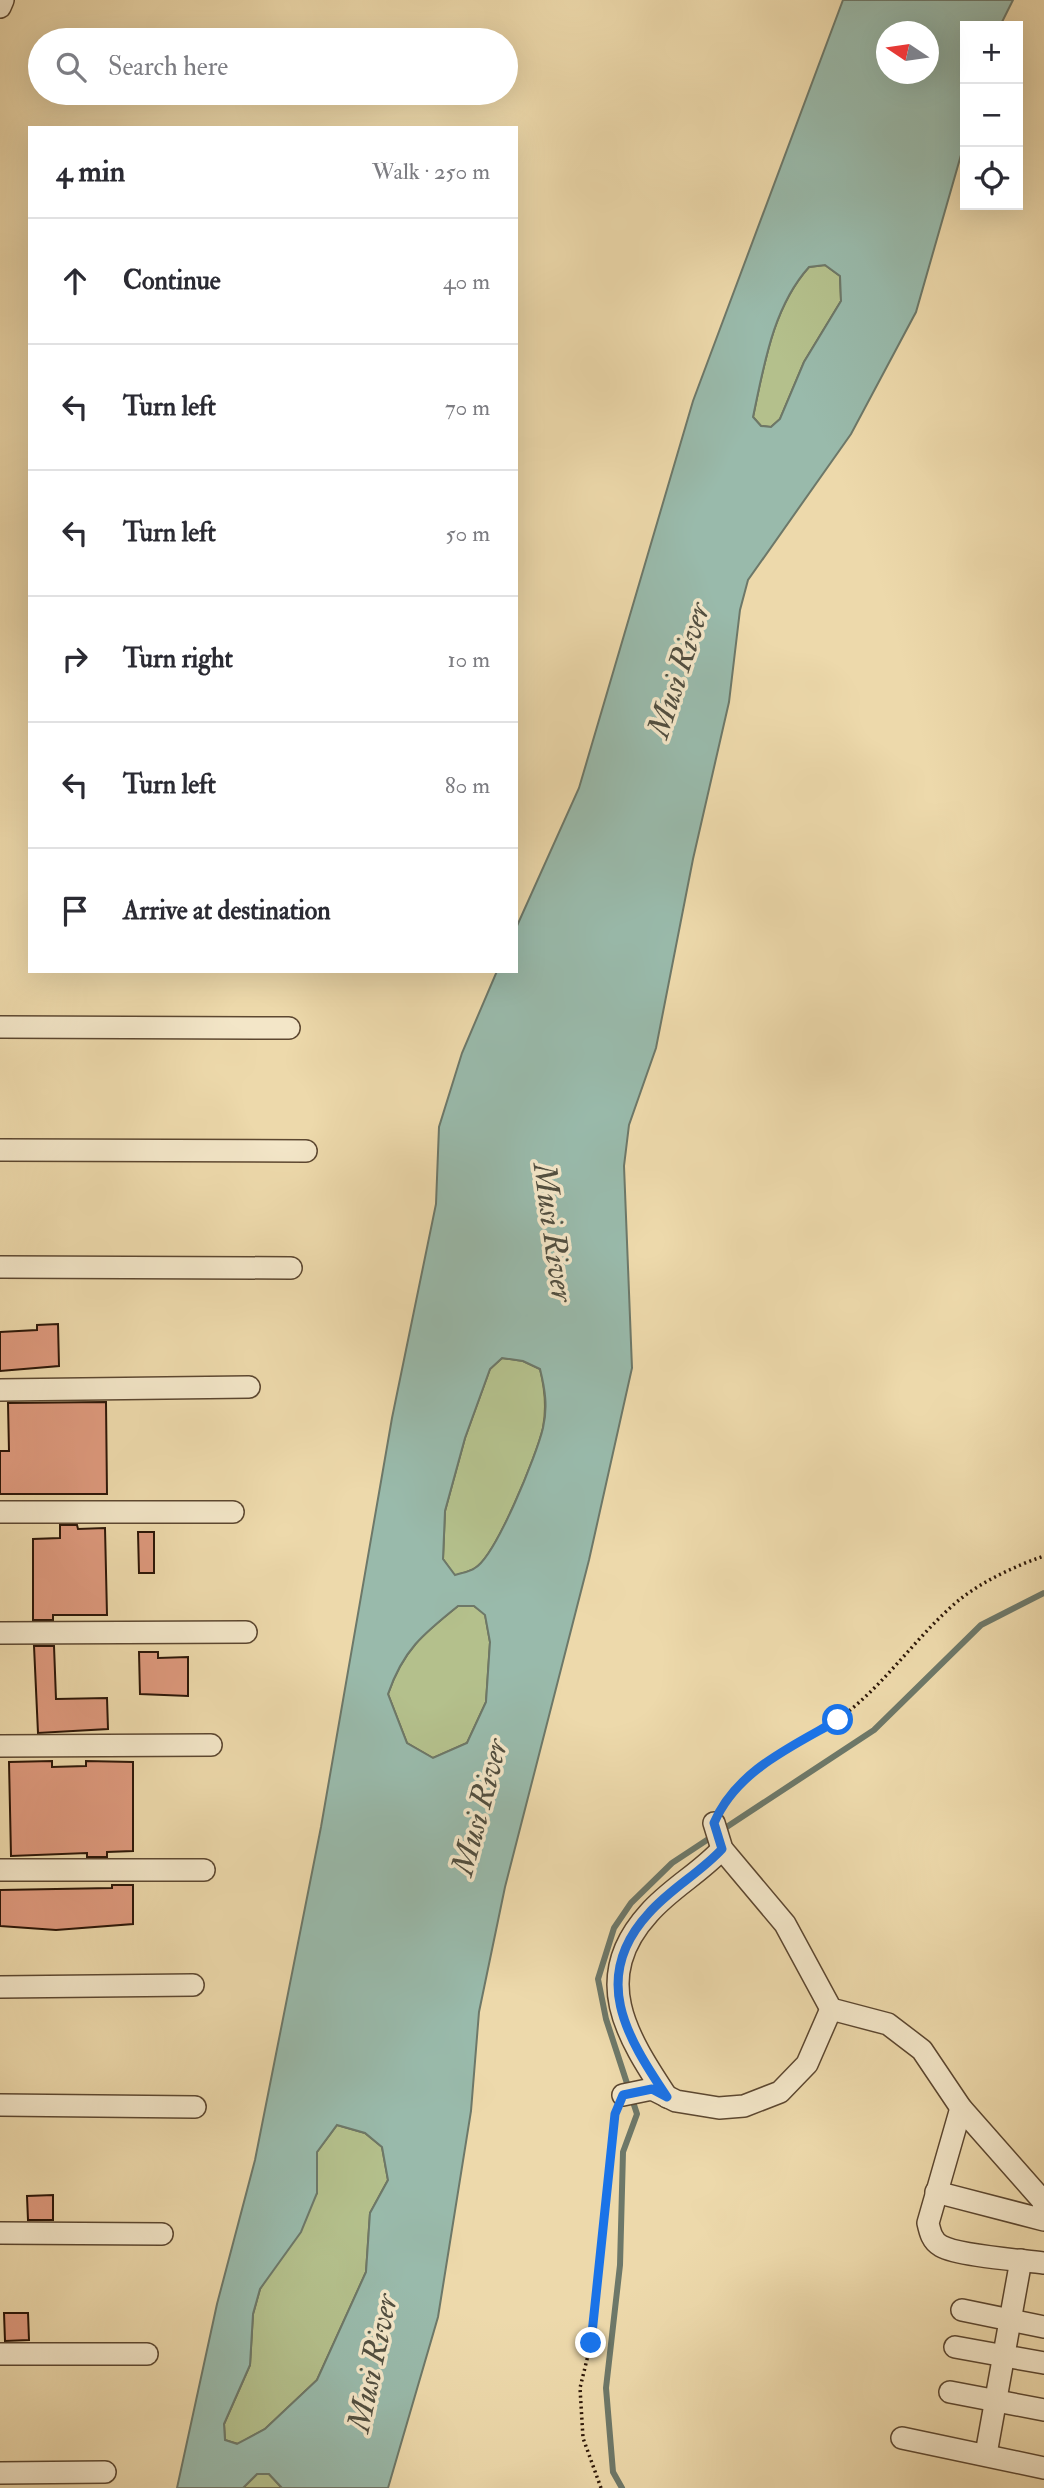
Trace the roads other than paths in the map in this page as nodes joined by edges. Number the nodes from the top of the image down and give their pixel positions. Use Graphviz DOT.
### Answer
graph roads {
  1 [pos="3,0"];
  2 [pos="0,7"];
  3 [pos="0,1027"];
  4 [pos="289,1028"];
  5 [pos="0,1150"];
  6 [pos="306,1151"];
  7 [pos="0,1267"];
  8 [pos="291,1268"];
  9 [pos="249,1387"];
  10 [pos="0,1390"];
  11 [pos="0,1512"];
  12 [pos="233,1512"];
  13 [pos="246,1632"];
  14 [pos="0,1633"];
  15 [pos="211,1745"];
  16 [pos="0,1746"];
  17 [pos="714,1823"];
  18 [pos="722,1849"];
  19 [pos="0,1870"];
  20 [pos="204,1870"];
  21 [pos="193,1985"];
  22 [pos="0,1987"];
  23 [pos="831,2010"];
  24 [pos="659,2093"];
  25 [pos="623,2095"];
  26 [pos="0,2105"];
  27 [pos="195,2107"];
  28 [pos="961,2108"];
  29 [pos="936,2192"];
  30 [pos="1044,2208"];
  31 [pos="0,2232"];
  32 [pos="162,2234"];
  33 [pos="1021,2260"];
  34 [pos="1044,2263"];
  35 [pos="962,2309"];
  36 [pos="1009,2320"];
  37 [pos="1044,2327"];
  38 [pos="955,2347"];
  39 [pos="0,2354"];
  40 [pos="147,2354"];
  41 [pos="1003,2356"];
  42 [pos="1044,2363"];
  43 [pos="950,2392"];
  44 [pos="996,2401"];
  45 [pos="1044,2410"];
  46 [pos="902,2438"];
  47 [pos="986,2454"];
  48 [pos="1044,2468"];
  49 [pos="105,2472"];
  50 [pos="0,2473"];
  1 -- 2 [label="street"];
  3 -- 4 [label="street"];
  5 -- 6 [label="street"];
  7 -- 8 [label="street"];
  9 -- 10 [label="street"];
  11 -- 12 [label="street"];
  13 -- 14 [label="street"];
  15 -- 16 [label="street"];
  17 -- 18 [label="street"];
  18 -- 23 [label="street"];
  18 -- 24 [label="street"];
  19 -- 20 [label="street"];
  21 -- 22 [label="street"];
  23 -- 24 [label="street"];
  23 -- 28 [label="street"];
  24 -- 25 [label="street"];
  26 -- 27 [label="street"];
  28 -- 29 [label="street"];
  28 -- 30 [label="street"];
  29 -- 30 [label="street"];
  29 -- 33 [label="street"];
  31 -- 32 [label="street"];
  33 -- 34 [label="street"];
  33 -- 36 [label="street"];
  35 -- 36 [label="street"];
  36 -- 37 [label="street"];
  36 -- 41 [label="street"];
  38 -- 41 [label="street"];
  39 -- 40 [label="street"];
  41 -- 42 [label="street"];
  41 -- 44 [label="street"];
  43 -- 44 [label="street"];
  44 -- 45 [label="street"];
  44 -- 47 [label="street"];
  46 -- 47 [label="street"];
  47 -- 48 [label="street"];
  49 -- 50 [label="street"];
}
